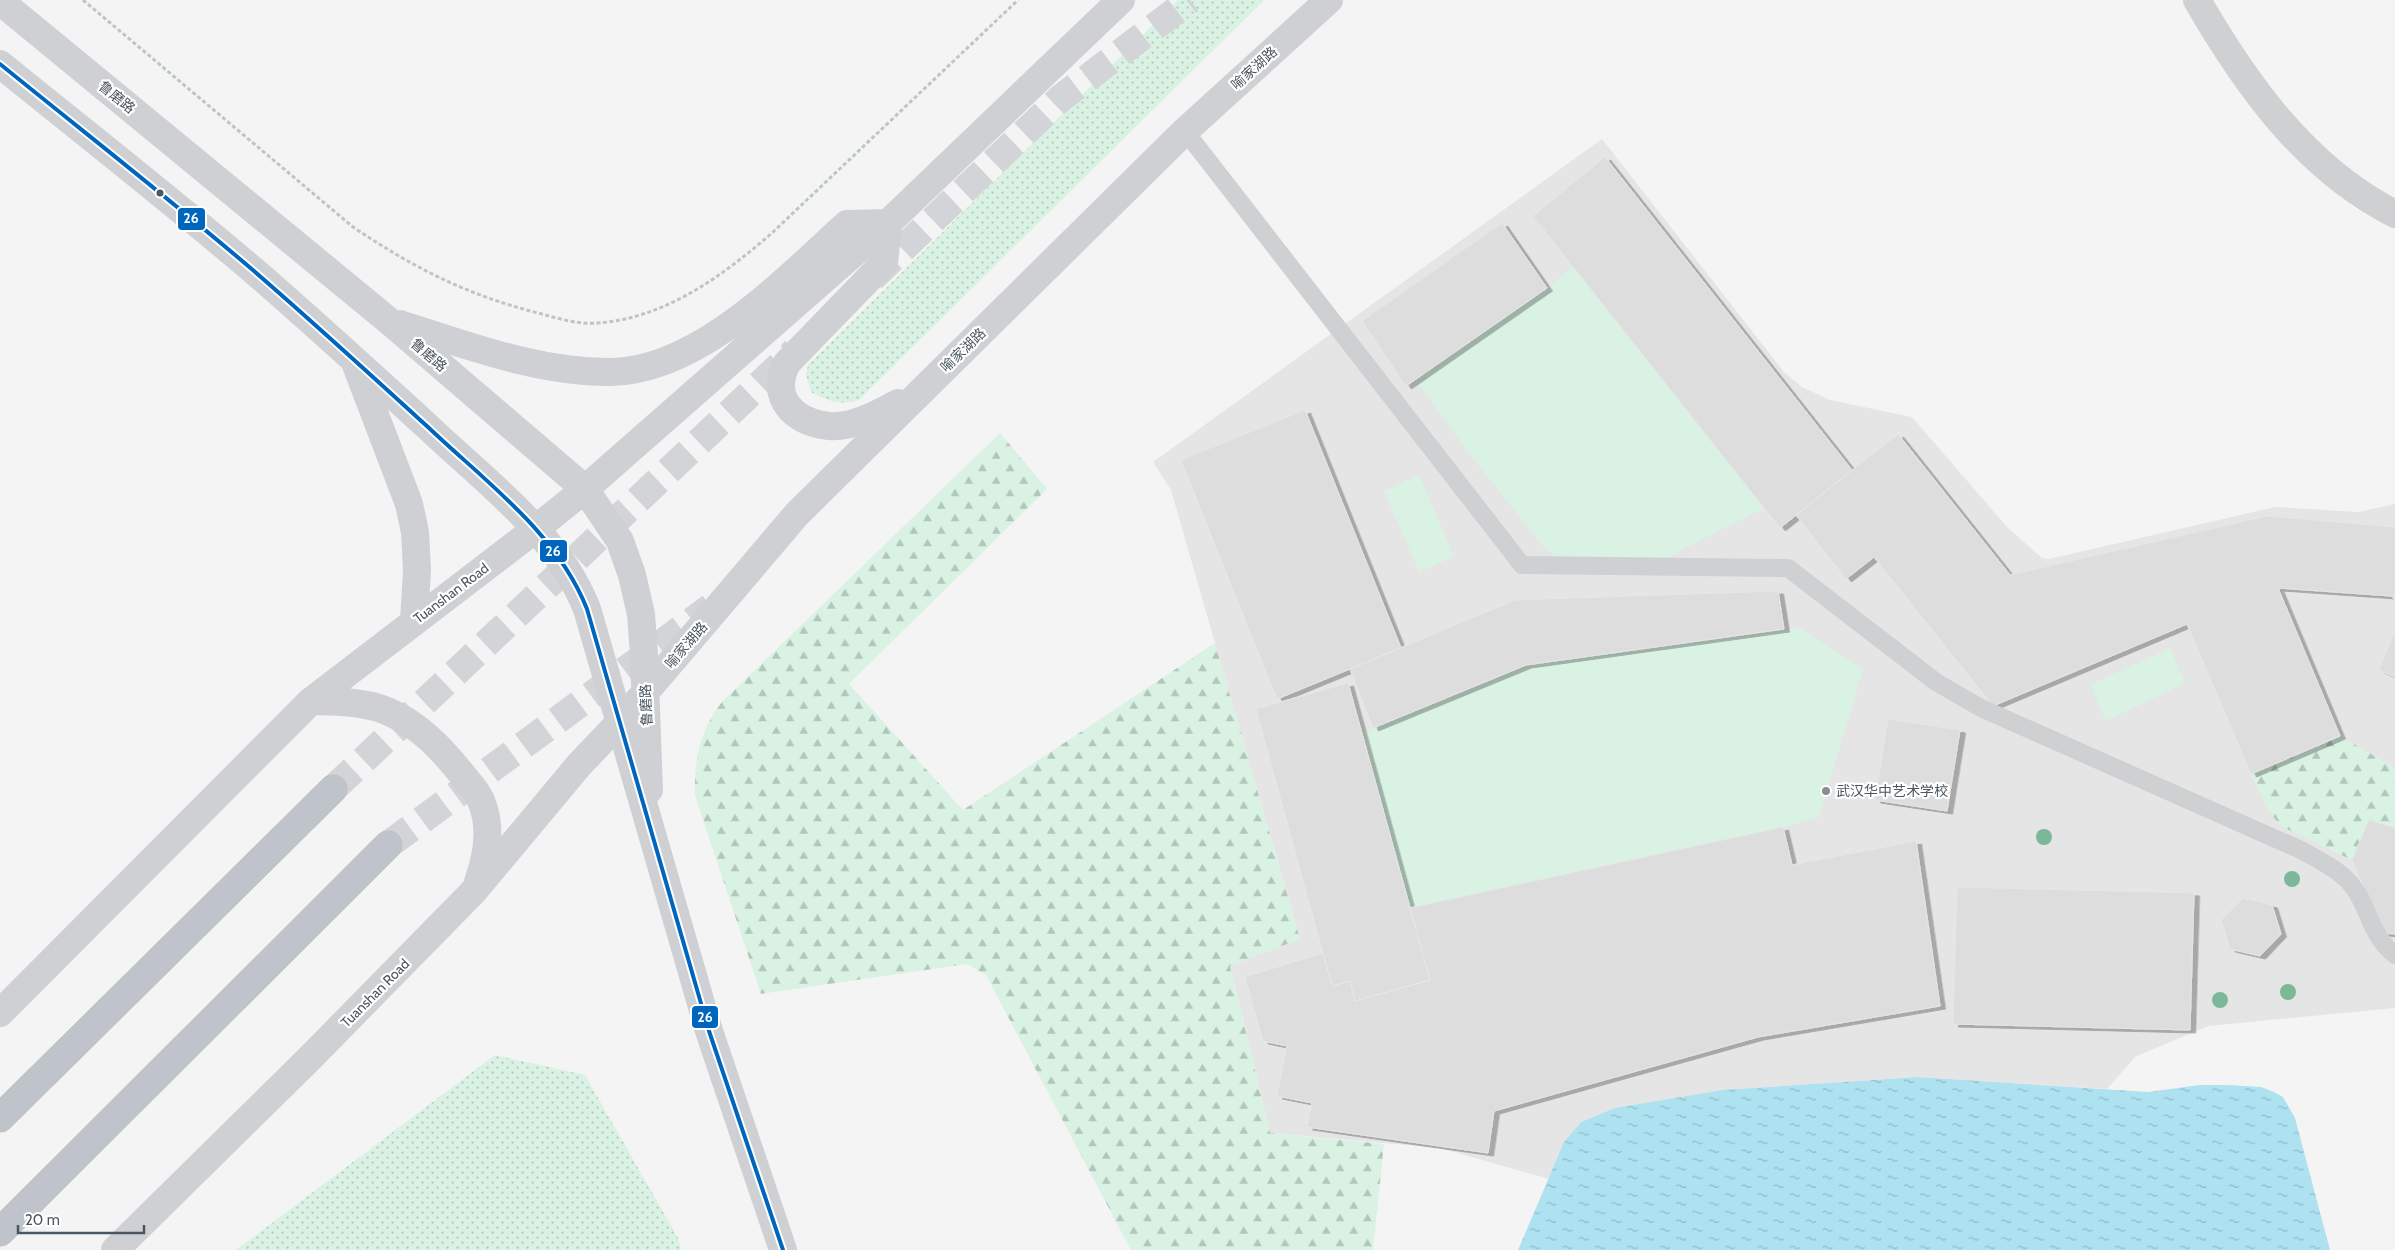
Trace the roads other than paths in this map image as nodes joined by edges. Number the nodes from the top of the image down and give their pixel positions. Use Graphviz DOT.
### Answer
graph roads {
  1 [pos="1121,0"];
  2 [pos="1329,0"];
  3 [pos="2197,0"];
  4 [pos="0,1"];
  5 [pos="0,64"];
  6 [pos="1186,131"];
  7 [pos="2395,214"];
  8 [pos="888,223"];
  9 [pos="389,321"];
  10 [pos="354,359"];
  11 [pos="921,390"];
  12 [pos="585,489"];
  13 [pos="537,528"];
  14 [pos="414,621"];
  15 [pos="645,692"];
  16 [pos="311,701"];
  17 [pos="620,722"];
  18 [pos="333,789"];
  19 [pos="650,826"];
  20 [pos="388,845"];
  21 [pos="473,892"];
  22 [pos="2395,955"];
  23 [pos="0,1013"];
  24 [pos="0,1118"];
  25 [pos="0,1232"];
  26 [pos="115,1250"];
  27 [pos="783,1250"];
  1 -- 8 [label="main road"];
  2 -- 6 [label="main road, 喻家湖路"];
  3 -- 7 [label="street"];
  4 -- 9 [label="main road, 鲁磨路"];
  5 -- 10 [label="main road"];
  6 -- 11 [label="main road, 喻家湖路"];
  6 -- 22 [label="lane"];
  8 -- 9 [label="main road"];
  8 -- 11 [label="main road"];
  8 -- 12 [label="main road"];
  9 -- 12 [label="main road, 鲁磨路"];
  10 -- 13 [label="main road"];
  10 -- 14 [label="main road"];
  11 -- 15 [label="main road, 喻家湖路"];
  12 -- 13 [label="main road"];
  12 -- 15 [label="main road, 鲁磨路"];
  13 -- 14 [label="main road, Tuanshan Road"];
  13 -- 17 [label="main road"];
  14 -- 16 [label="main road, Tuanshan Road"];
  15 -- 17 [label="main road, 喻家湖路"];
  15 -- 19 [label="main road, 鲁磨路"];
  16 -- 21 [label="main road"];
  16 -- 23 [label="main road, Tuanshan Road"];
  17 -- 19 [label="main road"];
  17 -- 21 [label="main road, Tuanshan Road"];
  18 -- 24 [label="highway"];
  19 -- 27 [label="main road"];
  20 -- 25 [label="highway"];
  21 -- 26 [label="main road, Tuanshan Road"];
}
